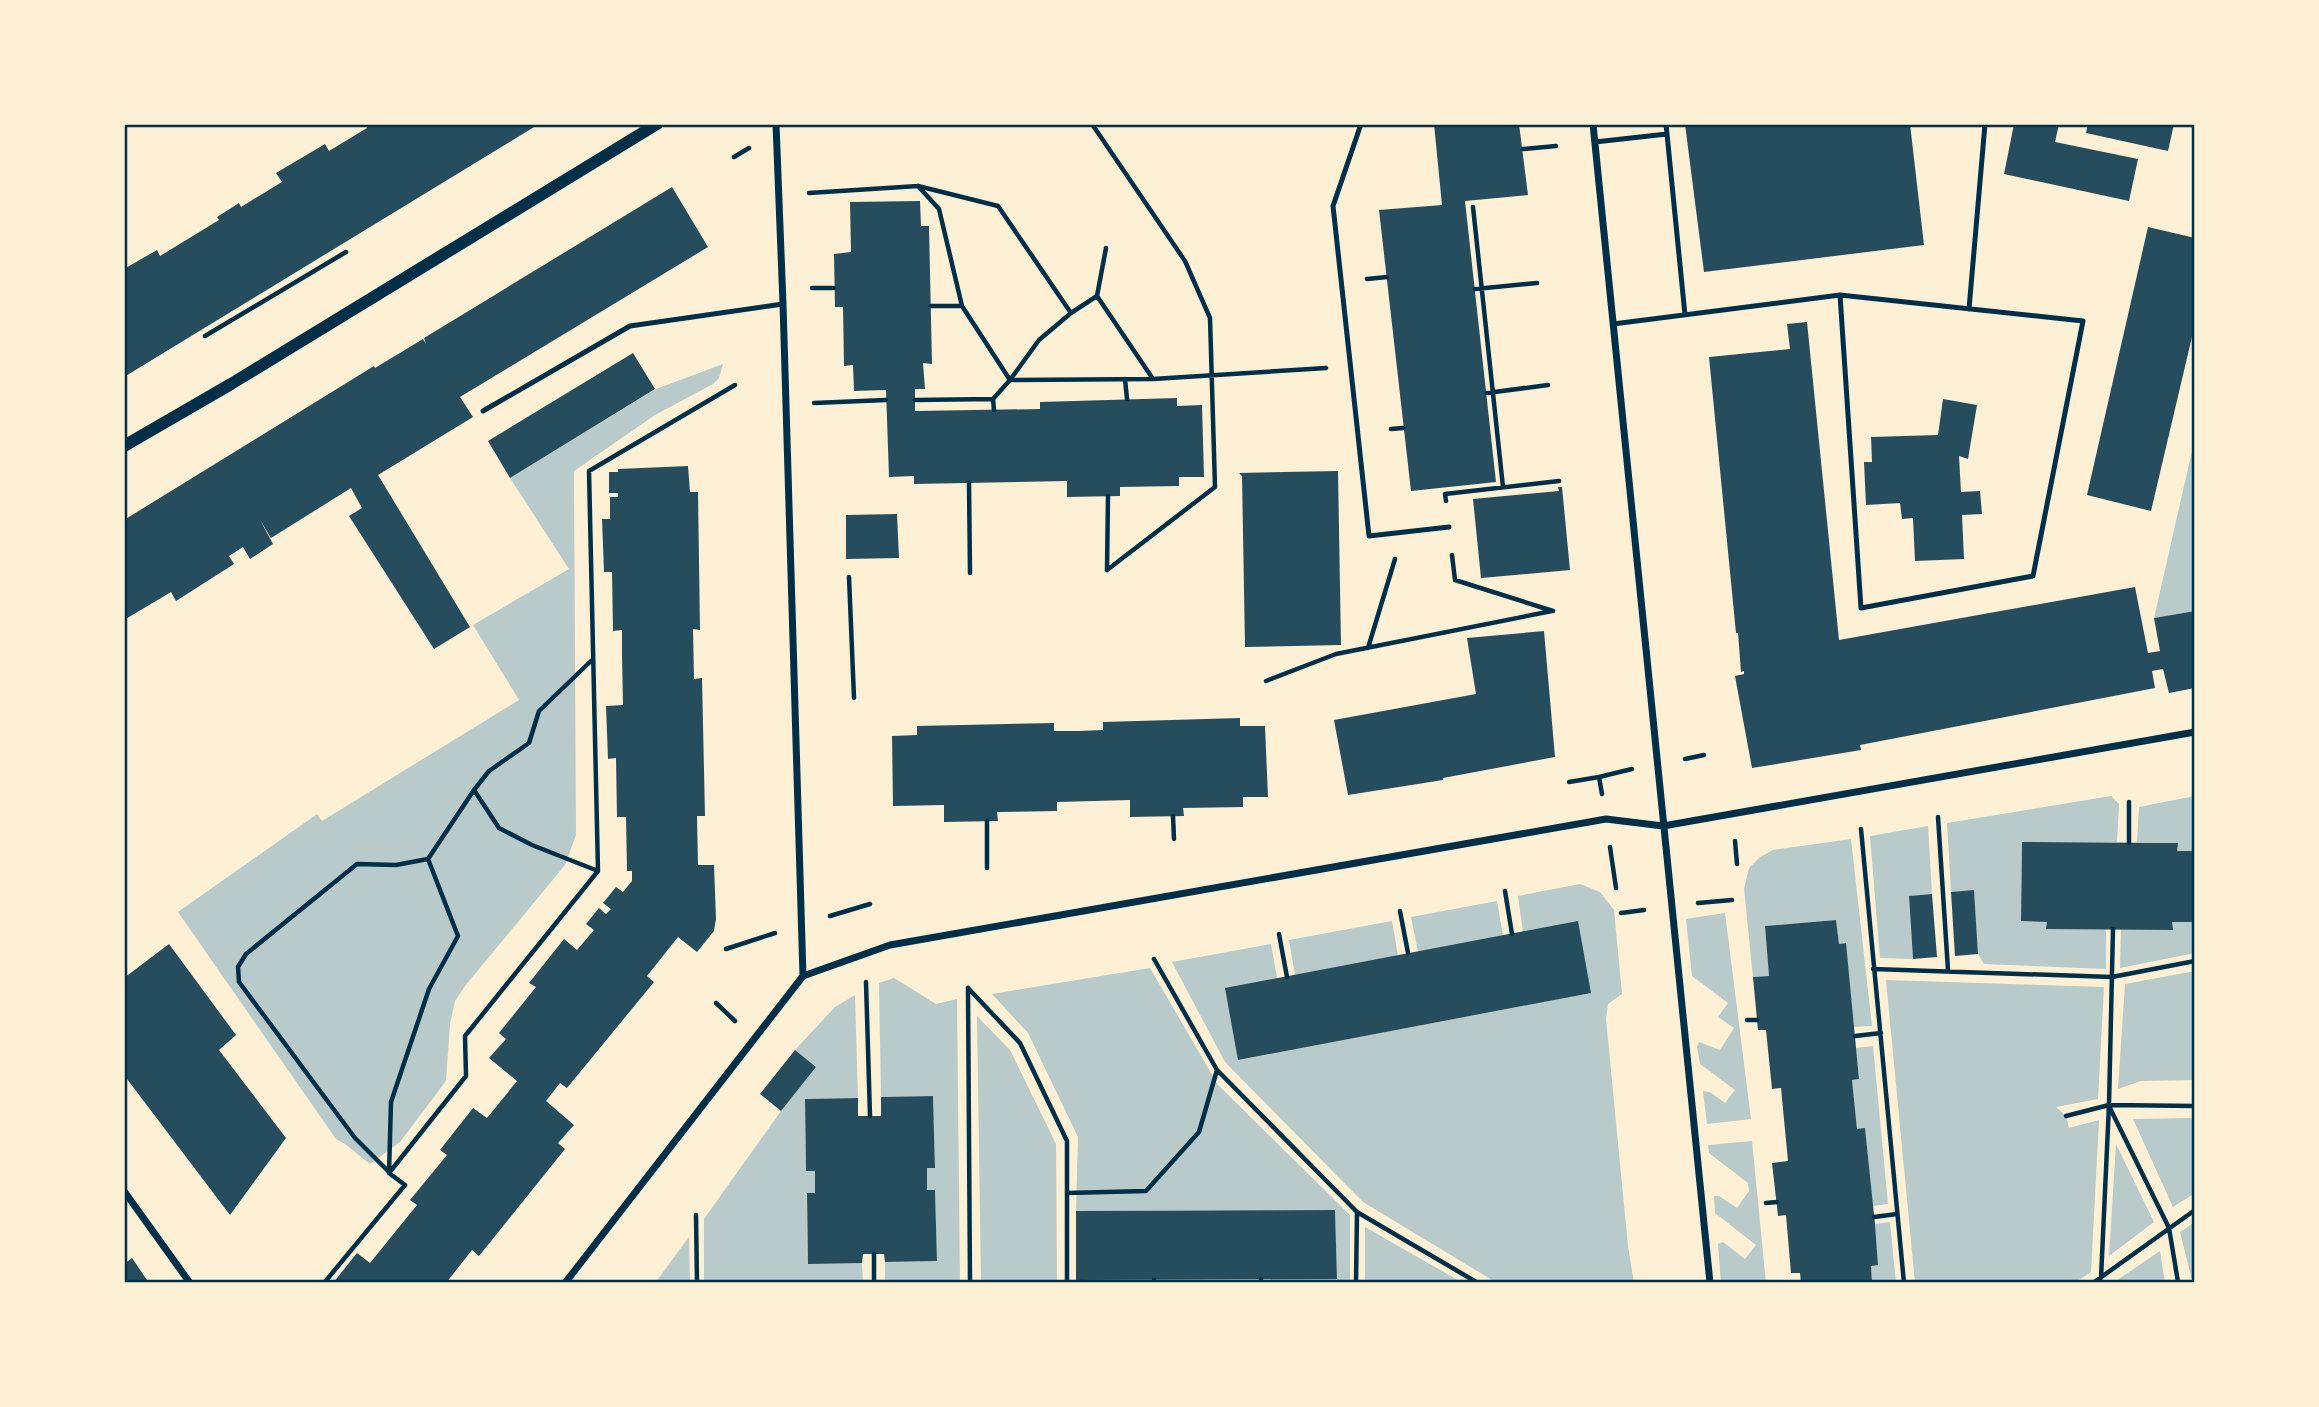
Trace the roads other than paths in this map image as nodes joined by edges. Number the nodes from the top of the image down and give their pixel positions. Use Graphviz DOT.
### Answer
graph roads {
  1 [pos="657,124"];
  2 [pos="776,124"];
  3 [pos="1361,124"];
  4 [pos="1593,124"];
  5 [pos="1665,124"];
  6 [pos="1985,124"];
  7 [pos="1667,134"];
  8 [pos="1595,142"];
  9 [pos="1840,295"];
  10 [pos="783,304"];
  11 [pos="1969,309"];
  12 [pos="1685,315"];
  13 [pos="1613,324"];
  14 [pos="483,411"];
  15 [pos="124,446"];
  16 [pos="1449,527"];
  17 [pos="2195,732"];
  18 [pos="1663,826"];
  19 [pos="803,976"];
  20 [pos="124,1191"];
  21 [pos="190,1283"];
  22 [pos="565,1283"];
  23 [pos="1710,1283"];
  1 -- 15 [label="street"];
  2 -- 10 [label="street"];
  3 -- 16 [label="lane"];
  4 -- 8 [label="street"];
  5 -- 7 [label="lane"];
  6 -- 11 [label="lane"];
  7 -- 8 [label="lane"];
  7 -- 12 [label="lane"];
  8 -- 13 [label="street"];
  9 -- 11 [label="lane"];
  9 -- 11 [label="lane"];
  9 -- 12 [label="lane"];
  10 -- 14 [label="lane"];
  10 -- 19 [label="street"];
  12 -- 13 [label="lane"];
  13 -- 18 [label="street"];
  17 -- 18 [label="street"];
  18 -- 19 [label="street"];
  18 -- 23 [label="street"];
  19 -- 22 [label="street"];
  20 -- 21 [label="street"];
}
